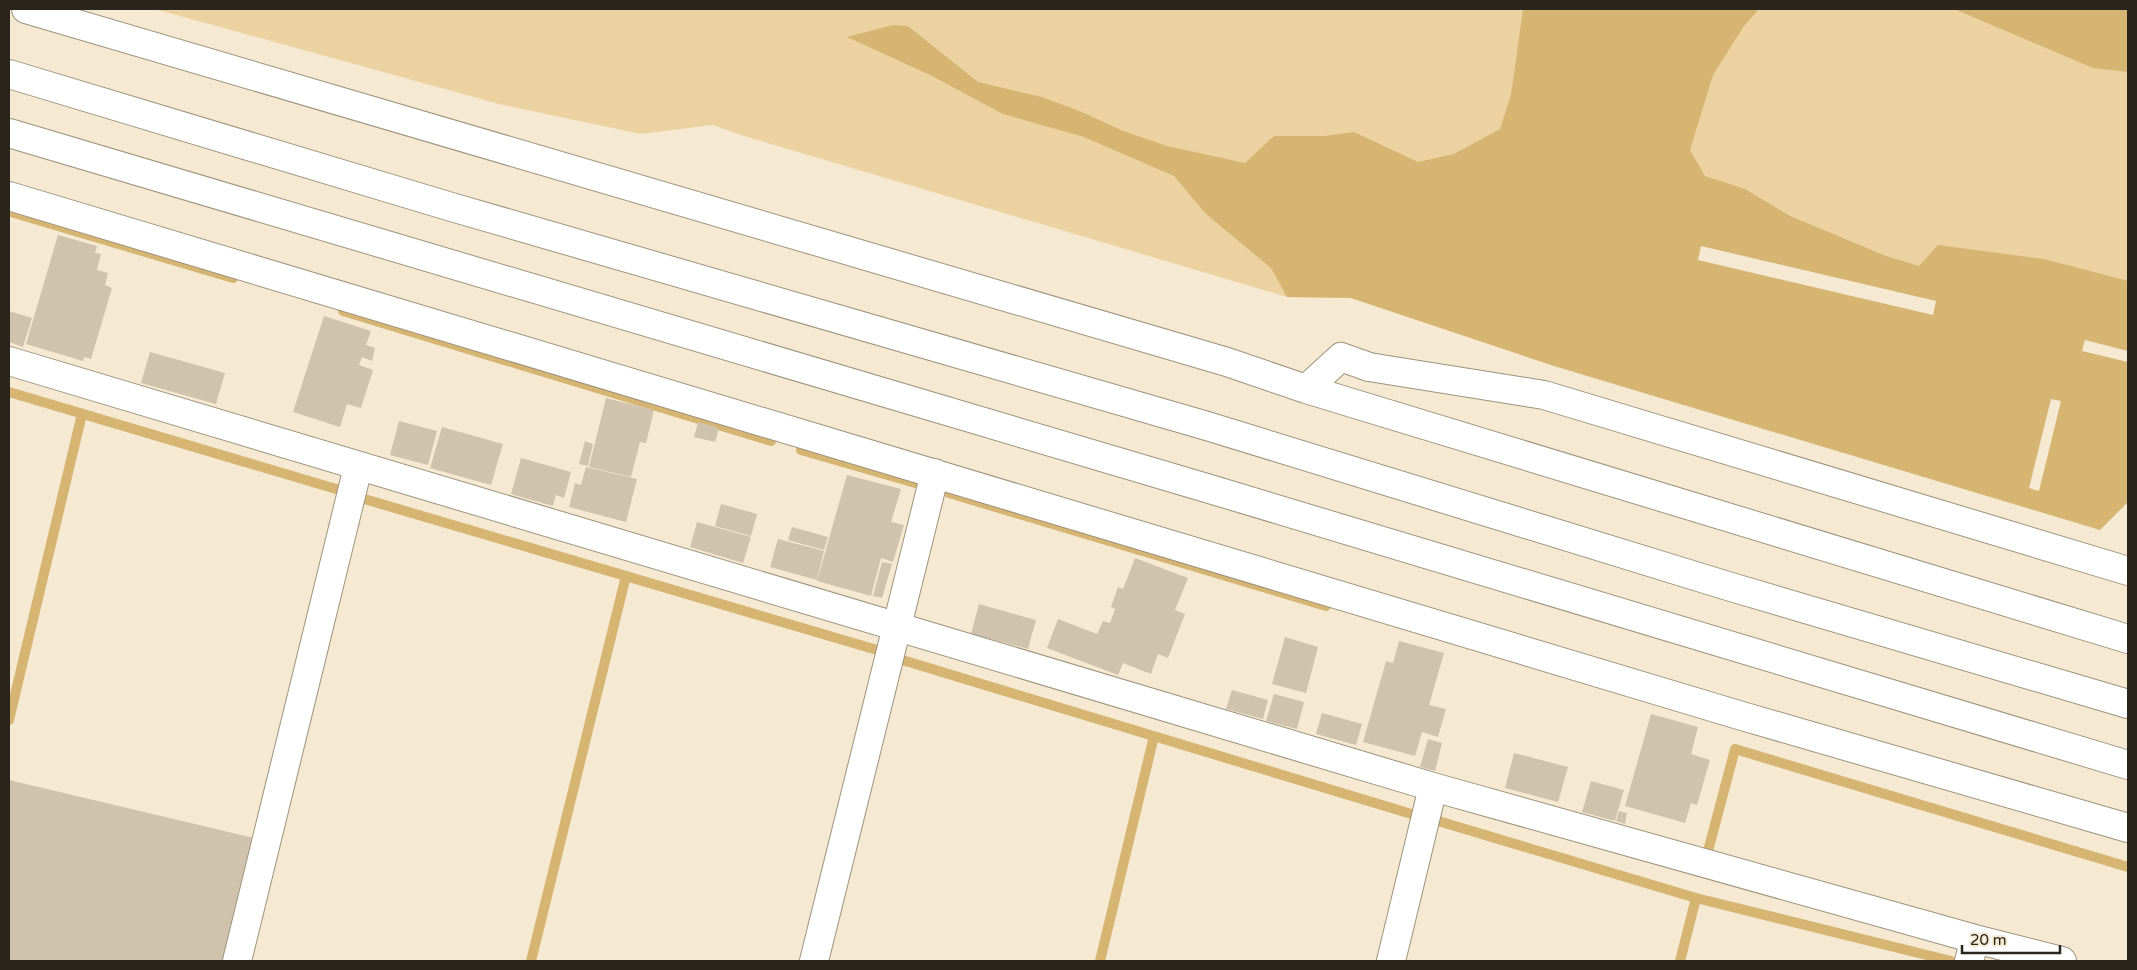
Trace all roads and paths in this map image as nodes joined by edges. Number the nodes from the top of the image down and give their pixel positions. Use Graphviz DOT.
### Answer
graph roads {
  1 [pos="26,9"];
  2 [pos="9,74"];
  3 [pos="9,133"];
  4 [pos="9,196"];
  5 [pos="9,361"];
  6 [pos="1306,389"];
  7 [pos="358,467"];
  8 [pos="935,473"];
  9 [pos="2128,572"];
  10 [pos="896,627"];
  11 [pos="2128,639"];
  12 [pos="2128,704"];
  13 [pos="2128,765"];
  14 [pos="1434,787"];
  15 [pos="2128,828"];
  16 [pos="1972,950"];
  17 [pos="237,961"];
  18 [pos="814,961"];
  19 [pos="1391,961"];
  20 [pos="2062,961"];
  1 -- 6 [label="street"];
  2 -- 12 [label="street"];
  3 -- 13 [label="street"];
  4 -- 8 [label="street"];
  5 -- 7 [label="street"];
  6 -- 9 [label="street"];
  6 -- 11 [label="street"];
  7 -- 10 [label="street"];
  7 -- 17 [label="street"];
  8 -- 10 [label="street"];
  8 -- 15 [label="street"];
  10 -- 14 [label="street"];
  10 -- 18 [label="street"];
  14 -- 16 [label="street"];
  14 -- 19 [label="street"];
  16 -- 20 [label="street"];
}
